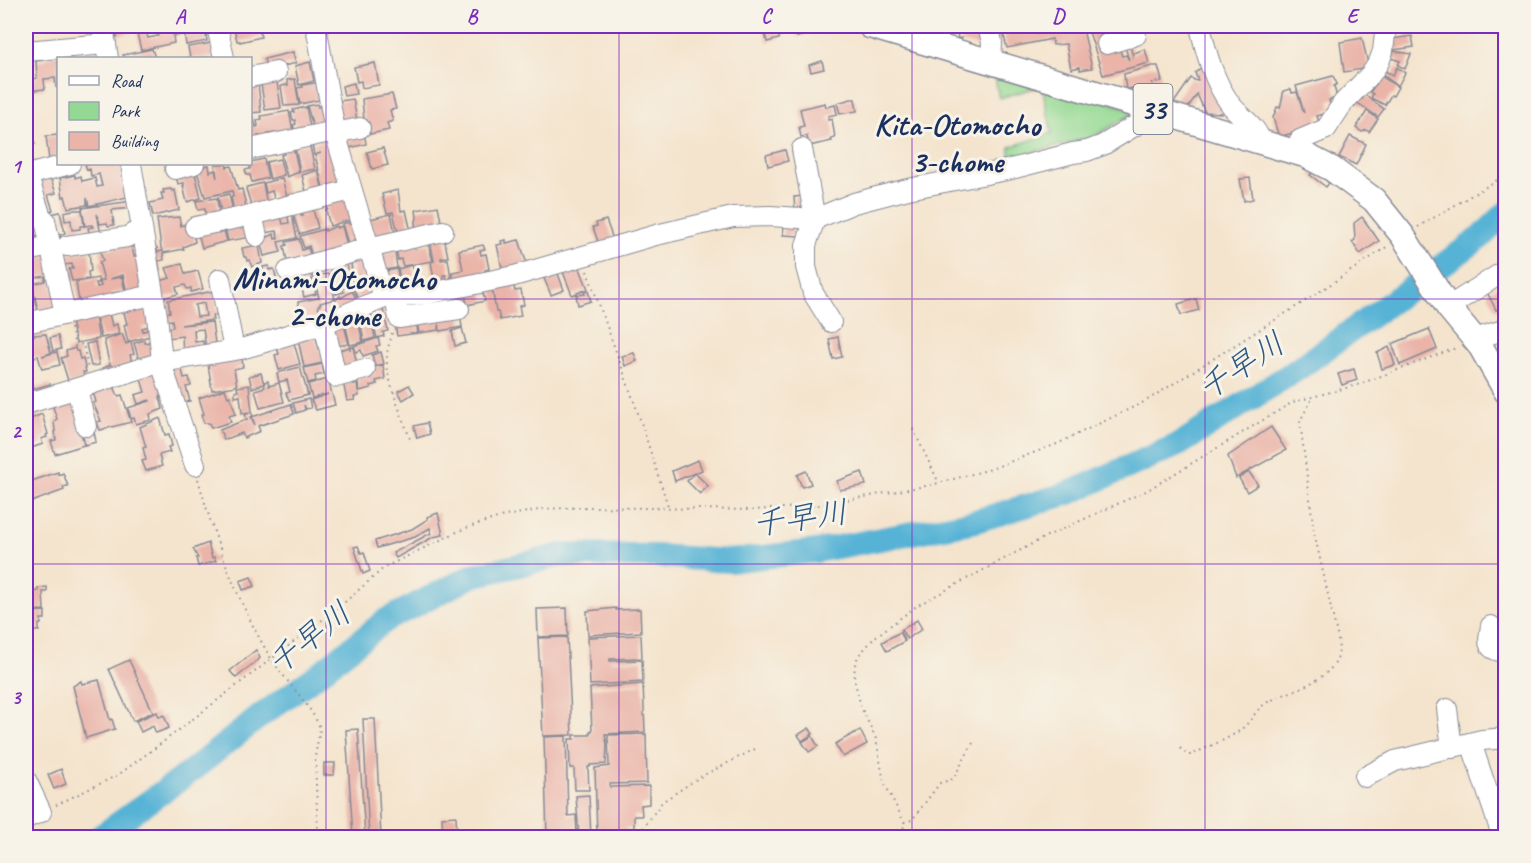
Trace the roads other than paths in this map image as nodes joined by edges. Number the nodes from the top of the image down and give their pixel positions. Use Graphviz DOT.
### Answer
graph roads {
  1 [pos="217,26"];
  2 [pos="316,26"];
  3 [pos="870,26"];
  4 [pos="988,26"];
  5 [pos="1200,26"];
  6 [pos="1385,34"];
  7 [pos="1136,36"];
  8 [pos="106,42"];
  9 [pos="1107,44"];
  10 [pos="26,51"];
  11 [pos="224,57"];
  12 [pos="991,62"];
  13 [pos="276,72"];
  14 [pos="252,77"];
  15 [pos="1159,111"];
  16 [pos="360,128"];
  17 [pos="335,132"];
  18 [pos="1261,141"];
  19 [pos="252,149"];
  20 [pos="802,149"];
  21 [pos="1294,152"];
  22 [pos="66,165"];
  23 [pos="131,165"];
  24 [pos="190,165"];
  25 [pos="175,169"];
  26 [pos="351,190"];
  27 [pos="252,215"];
  28 [pos="815,219"];
  29 [pos="195,227"];
  30 [pos="142,228"];
  31 [pos="443,231"];
  32 [pos="257,236"];
  33 [pos="70,241"];
  34 [pos="368,248"];
  35 [pos="26,251"];
  36 [pos="1506,270"];
  37 [pos="288,271"];
  38 [pos="220,279"];
  39 [pos="153,295"];
  40 [pos="390,298"];
  41 [pos="1447,305"];
  42 [pos="459,309"];
  43 [pos="66,314"];
  44 [pos="831,322"];
  45 [pos="26,323"];
  46 [pos="324,324"];
  47 [pos="1506,329"];
  48 [pos="1475,339"];
  49 [pos="234,350"];
  50 [pos="162,362"];
  51 [pos="365,369"];
  52 [pos="84,386"];
  53 [pos="1506,391"];
  54 [pos="26,404"];
  55 [pos="86,426"];
  56 [pos="195,465"];
  57 [pos="1491,626"];
  58 [pos="1506,652"];
  59 [pos="1447,709"];
  60 [pos="1506,738"];
  61 [pos="1461,746"];
  62 [pos="1365,777"];
  63 [pos="26,780"];
  64 [pos="33,815"];
  65 [pos="1503,837"];
  1 -- 11 [label="street"];
  2 -- 17 [label="street"];
  3 -- 12 [label="main road, 33"];
  4 -- 12 [label="street"];
  5 -- 18 [label="street"];
  6 -- 21 [label="street"];
  7 -- 9 [label="street"];
  8 -- 10 [label="street"];
  12 -- 15 [label="main road, 33"];
  13 -- 14 [label="street"];
  15 -- 18 [label="main road, 33"];
  15 -- 28 [label="street"];
  16 -- 17 [label="street"];
  17 -- 19 [label="street"];
  17 -- 26 [label="street"];
  18 -- 21 [label="main road, 33"];
  20 -- 28 [label="street"];
  21 -- 41 [label="main road, 33"];
  22 -- 33 [label="street"];
  23 -- 30 [label="street"];
  24 -- 25 [label="street"];
  26 -- 27 [label="street"];
  26 -- 34 [label="street"];
  27 -- 29 [label="street"];
  27 -- 32 [label="street"];
  28 -- 40 [label="street"];
  28 -- 44 [label="street"];
  30 -- 33 [label="street"];
  30 -- 39 [label="street"];
  31 -- 34 [label="street"];
  33 -- 35 [label="street"];
  33 -- 43 [label="street"];
  34 -- 37 [label="street"];
  34 -- 40 [label="street"];
  36 -- 41 [label="street"];
  38 -- 49 [label="street"];
  39 -- 43 [label="street"];
  39 -- 50 [label="street"];
  40 -- 42 [label="street"];
  40 -- 46 [label="street"];
  41 -- 48 [label="main road, 33"];
  43 -- 45 [label="street"];
  46 -- 49 [label="street"];
  46 -- 51 [label="street"];
  47 -- 48 [label="street"];
  48 -- 53 [label="main road, 33"];
  49 -- 50 [label="street"];
  50 -- 52 [label="street"];
  50 -- 56 [label="street"];
  52 -- 54 [label="street"];
  52 -- 55 [label="street"];
  57 -- 58 [label="street"];
  59 -- 61 [label="street"];
  60 -- 61 [label="street"];
  61 -- 62 [label="street"];
  61 -- 65 [label="street"];
  63 -- 64 [label="street"];
}
